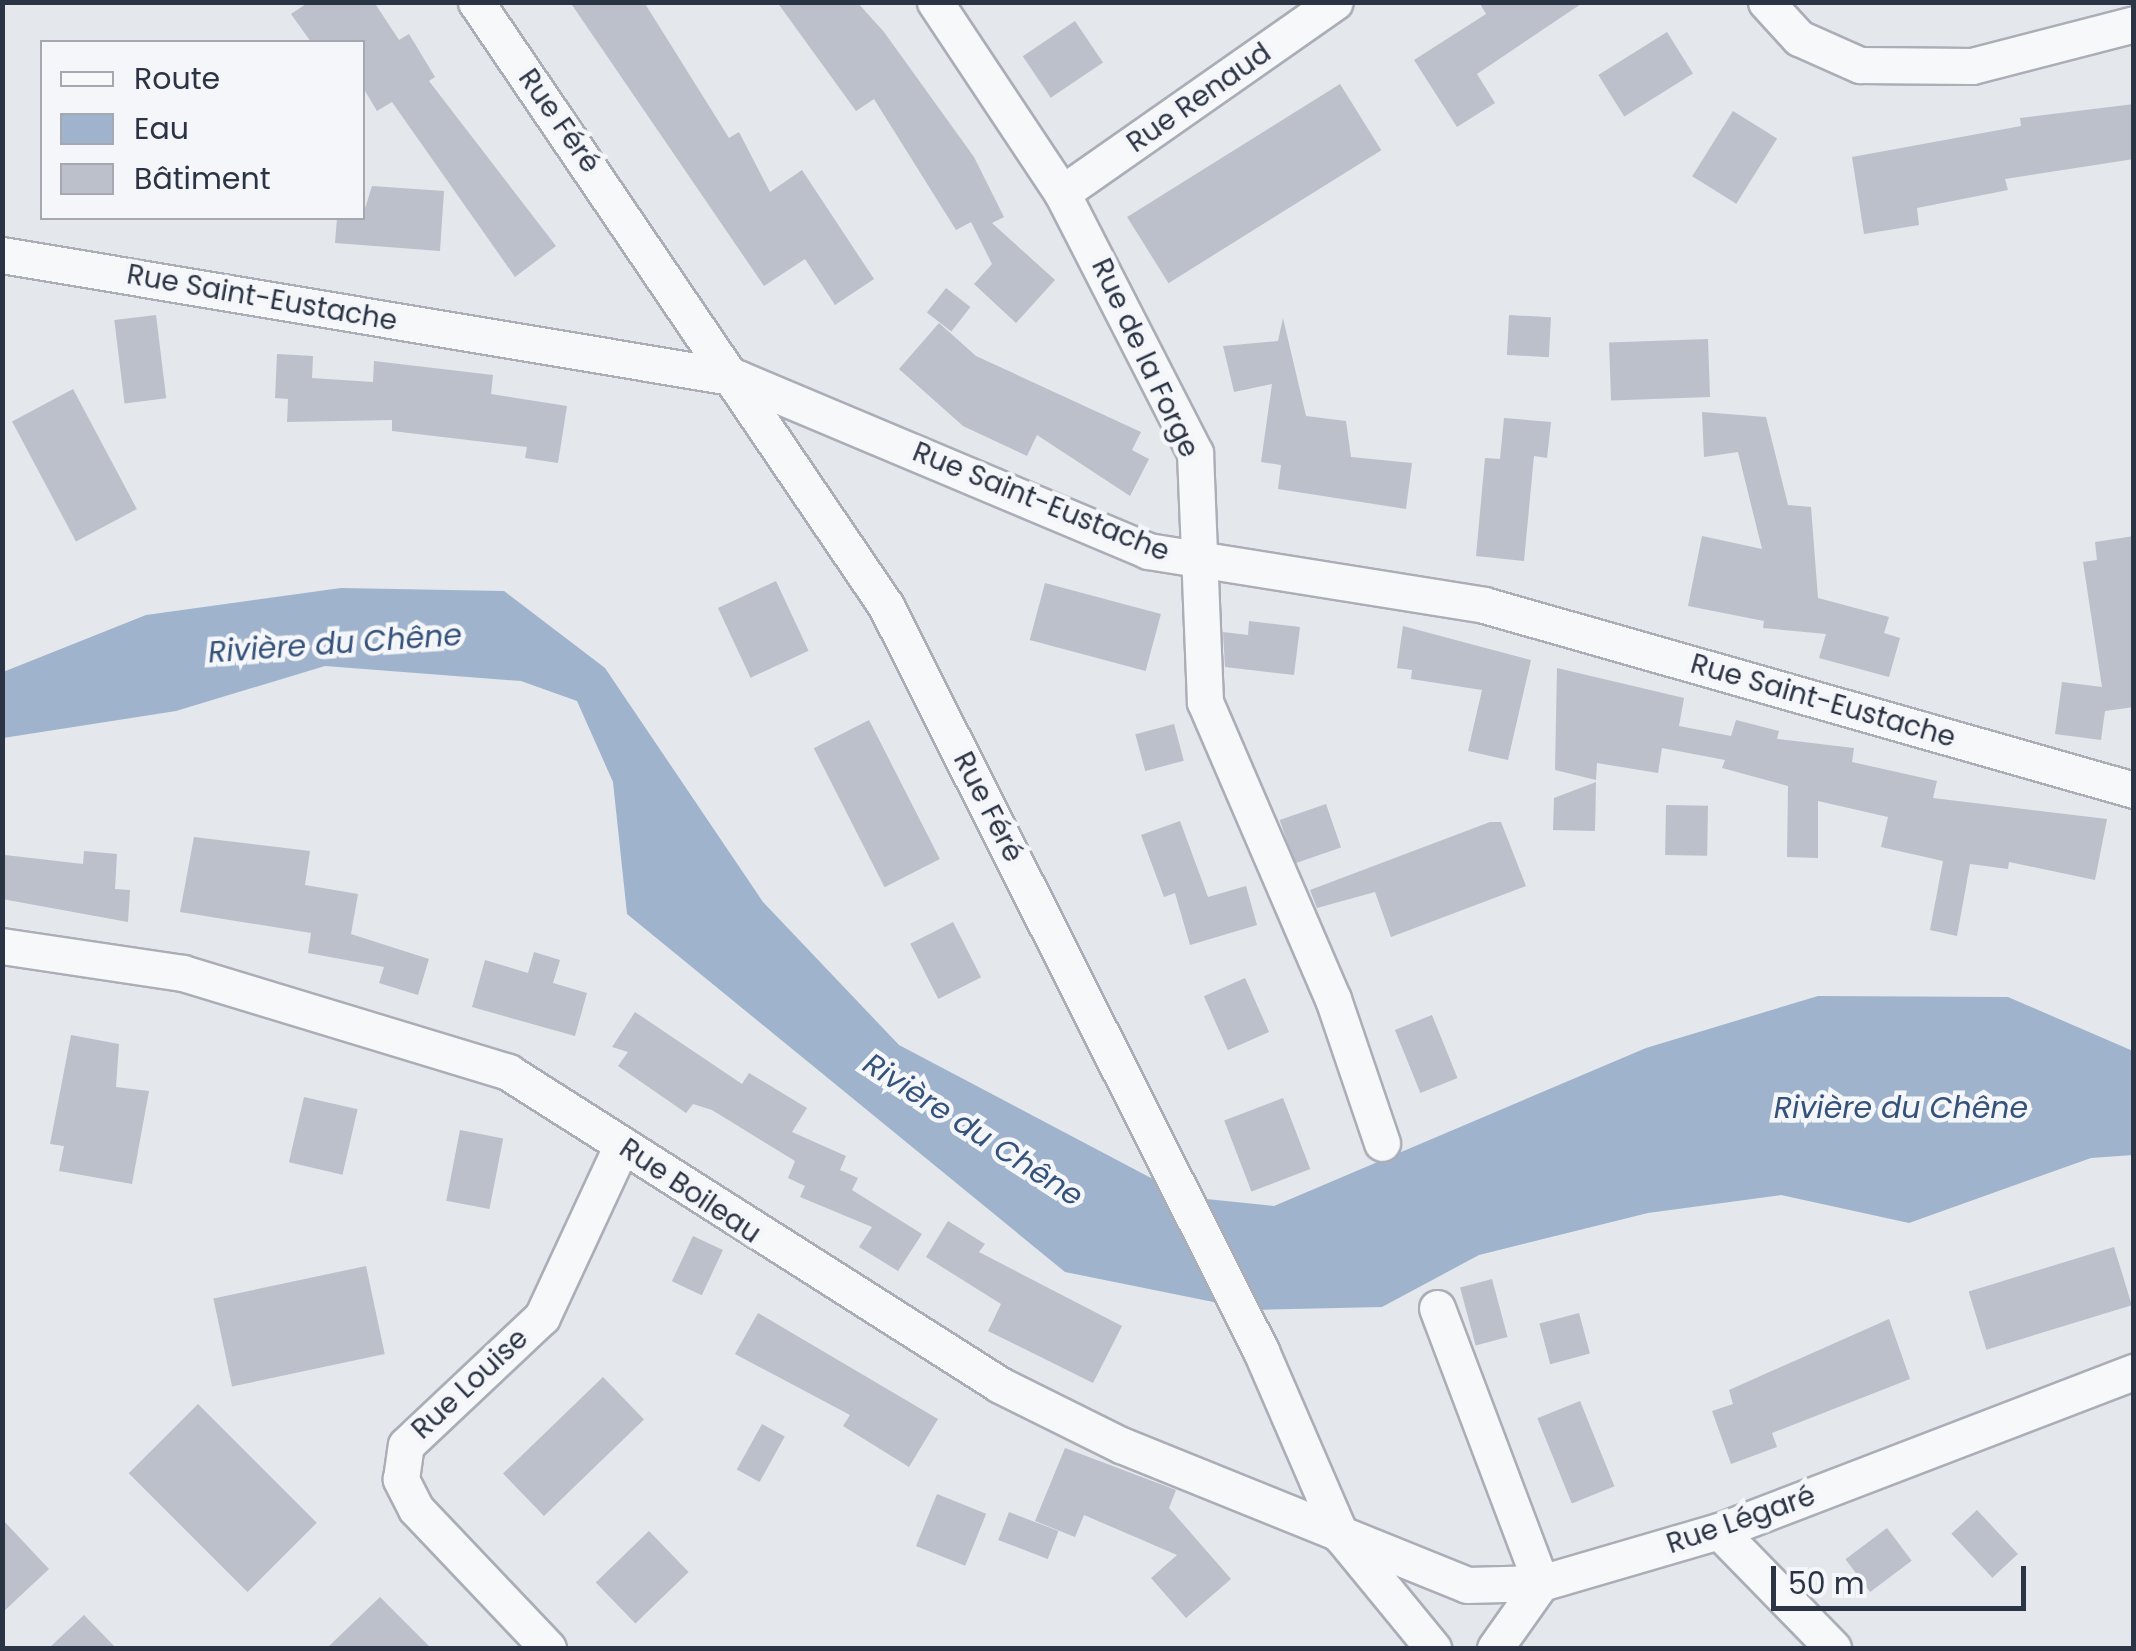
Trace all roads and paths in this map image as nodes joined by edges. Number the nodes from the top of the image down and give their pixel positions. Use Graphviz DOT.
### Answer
graph roads {
  1 [pos="476,2"];
  2 [pos="935,2"];
  3 [pos="1335,2"];
  4 [pos="1766,2"];
  5 [pos="2134,24"];
  6 [pos="1062,193"];
  7 [pos="2,254"];
  8 [pos="737,378"];
  9 [pos="1200,562"];
  10 [pos="2134,790"];
  11 [pos="2,946"];
  12 [pos="1382,1142"];
  13 [pos="622,1145"];
  14 [pos="1438,1308"];
  15 [pos="2134,1372"];
  16 [pos="1719,1531"];
  17 [pos="1341,1536"];
  18 [pos="1541,1582"];
  19 [pos="548,1648"];
  20 [pos="1432,1648"];
  21 [pos="1495,1648"];
  22 [pos="1834,1648"];
  1 -- 8 [label="street, Rue Féré"];
  2 -- 6 [label="street, Rue de la Forge"];
  3 -- 6 [label="street, Rue Renaud"];
  4 -- 5 [label="street"];
  6 -- 9 [label="street, Rue de la Forge"];
  7 -- 8 [label="street, Rue Saint-Eustache"];
  8 -- 9 [label="street, Rue Saint-Eustache"];
  8 -- 17 [label="street, Rue Féré"];
  9 -- 10 [label="street, Rue Saint-Eustache"];
  9 -- 12 [label="street, Rue de la Forge"];
  11 -- 13 [label="street, Rue Boileau"];
  13 -- 17 [label="street, Rue Boileau"];
  13 -- 19 [label="street, Rue Louise"];
  14 -- 18 [label="street"];
  15 -- 16 [label="street, Rue Légaré"];
  16 -- 18 [label="street, Rue Légaré"];
  16 -- 22 [label="street"];
  17 -- 18 [label="street, Rue Légaré"];
  17 -- 20 [label="street, Rue Féré"];
  18 -- 21 [label="street"];
}
